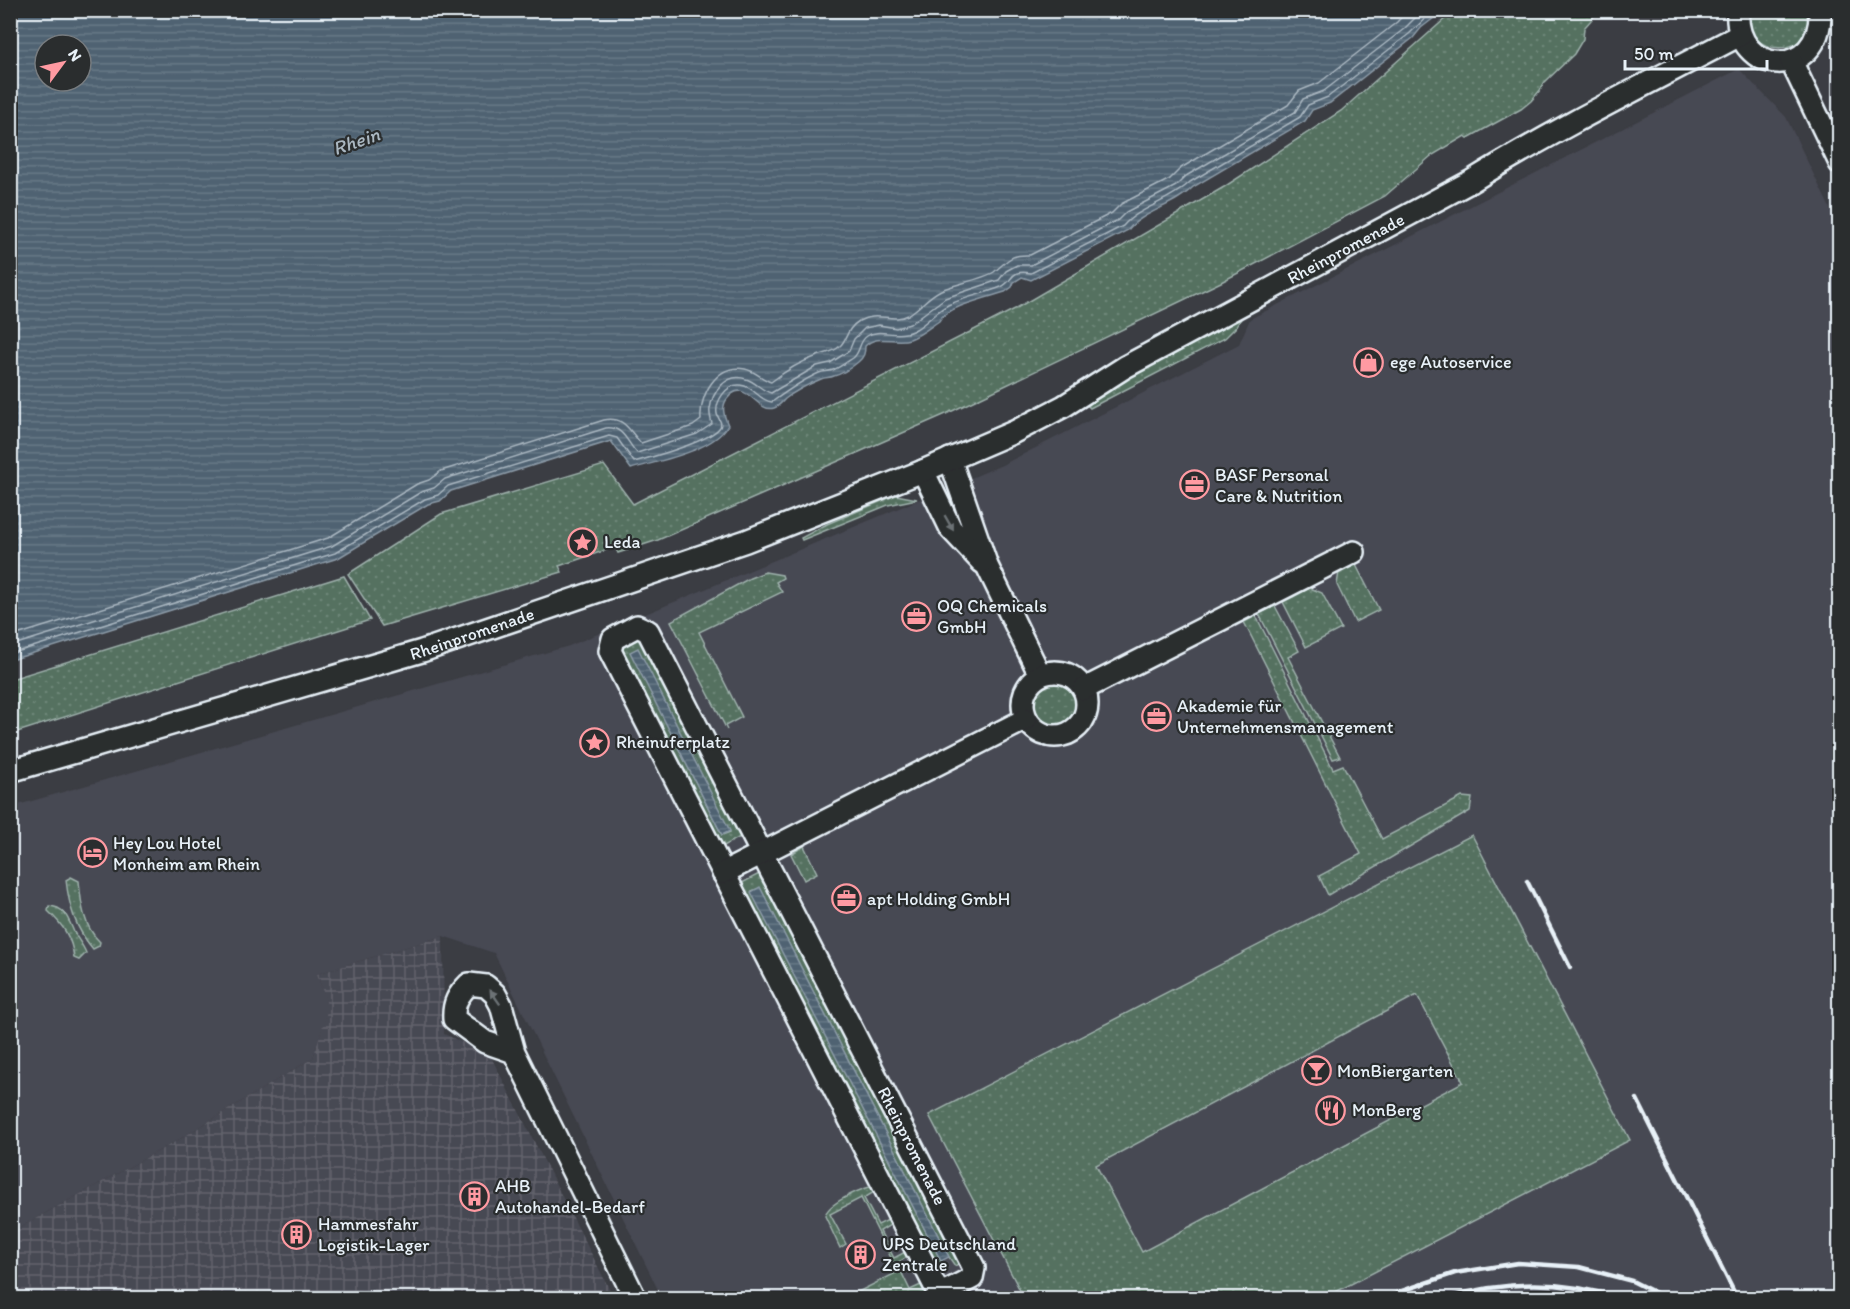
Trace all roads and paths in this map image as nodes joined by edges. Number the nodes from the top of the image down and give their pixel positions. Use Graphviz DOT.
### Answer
graph roads {
  1 [pos="1738,10"];
  2 [pos="1820,10"];
  3 [pos="1740,35"];
  4 [pos="1791,61"];
  5 [pos="1839,163"];
  6 [pos="950,459"];
  7 [pos="923,471"];
  8 [pos="1354,552"];
  9 [pos="987,567"];
  10 [pos="1040,675"];
  11 [pos="1084,689"];
  12 [pos="1026,719"];
  13 [pos="10,771"];
  14 [pos="762,853"];
  15 [pos="723,873"];
  16 [pos="514,1052"];
  17 [pos="635,1299"];
  1 -- 3 [label="street"];
  2 -- 4 [label="street"];
  3 -- 4 [label="street"];
  3 -- 6 [label="street, Rheinpromenade"];
  4 -- 5 [label="street"];
  6 -- 7 [label="street, Rheinpromenade"];
  6 -- 9 [label="street"];
  7 -- 9 [label="street, one-way"];
  7 -- 13 [label="street, Rheinpromenade"];
  8 -- 11 [label="street"];
  9 -- 10 [label="street"];
  10 -- 11 [label="street"];
  10 -- 12 [label="street"];
  11 -- 12 [label="street"];
  12 -- 14 [label="street"];
  14 -- 15 [label="street"];
  14 -- 15 [label="street, Rheinpromenade"];
  14 -- 15 [label="street, Rheinpromenade"];
  16 -- 17 [label="street"];
}
